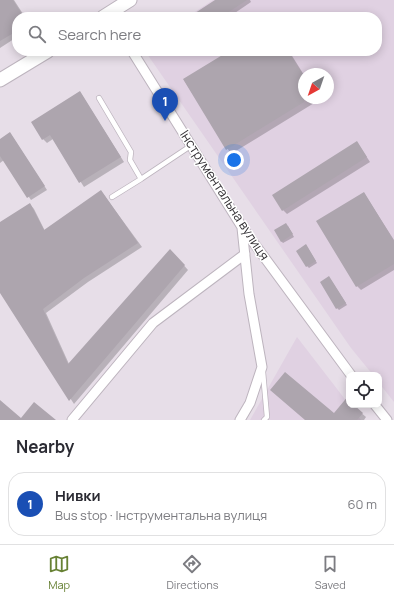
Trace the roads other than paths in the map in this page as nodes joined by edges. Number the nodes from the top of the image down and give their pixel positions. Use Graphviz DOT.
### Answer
graph roads {
  1 [pos="130,0"];
  2 [pos="113,12"];
  3 [pos="40,56"];
  4 [pos="135,56"];
  5 [pos="0,80"];
  6 [pos="99,98"];
  7 [pos="192,145"];
  8 [pos="140,179"];
  9 [pos="112,197"];
  10 [pos="242,226"];
  11 [pos="245,254"];
  12 [pos="262,367"];
  13 [pos="349,372"];
  14 [pos="377,408"];
  15 [pos="267,419"];
  16 [pos="72,420"];
  17 [pos="240,420"];
  18 [pos="387,420"];
  1 -- 2 [label="street"];
  3 -- 5 [label="street"];
  4 -- 7 [label="street, Інструментальна вулиця"];
  6 -- 8 [label="lane"];
  7 -- 8 [label="lane"];
  7 -- 10 [label="street, Інструментальна вулиця"];
  8 -- 9 [label="lane"];
  10 -- 11 [label="street"];
  10 -- 13 [label="street, Інструментальна вулиця"];
  11 -- 12 [label="street"];
  11 -- 16 [label="street"];
  12 -- 15 [label="lane"];
  12 -- 17 [label="street"];
  14 -- 18 [label="street"];
}
